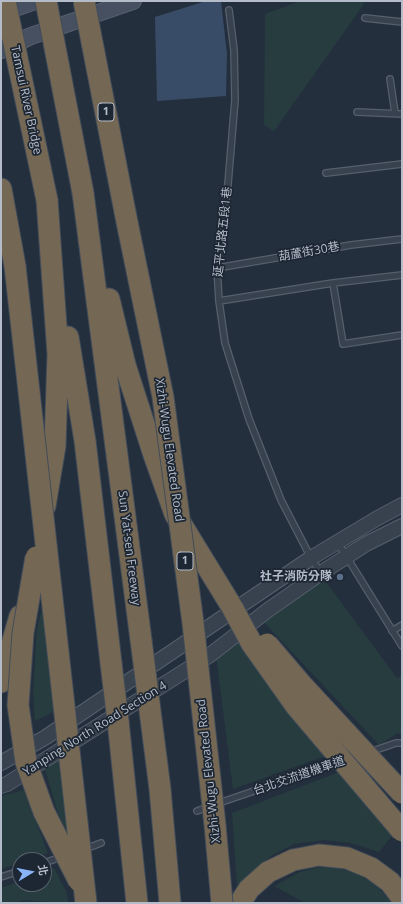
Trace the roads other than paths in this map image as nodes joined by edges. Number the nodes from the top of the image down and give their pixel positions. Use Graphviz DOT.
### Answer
graph roads {
  1 [pos="5,1"];
  2 [pos="35,1"];
  3 [pos="46,1"];
  4 [pos="84,1"];
  5 [pos="133,1"];
  6 [pos="229,10"];
  7 [pos="1,13"];
  8 [pos="365,18"];
  9 [pos="402,22"];
  10 [pos="1,50"];
  11 [pos="390,79"];
  12 [pos="357,112"];
  13 [pos="395,114"];
  14 [pos="402,114"];
  15 [pos="402,164"];
  16 [pos="326,173"];
  17 [pos="1,189"];
  18 [pos="83,193"];
  19 [pos="47,200"];
  20 [pos="402,239"];
  21 [pos="217,268"];
  22 [pos="402,275"];
  23 [pos="333,283"];
  24 [pos="219,301"];
  25 [pos="402,335"];
  26 [pos="402,506"];
  27 [pos="402,526"];
  28 [pos="337,542"];
  29 [pos="36,557"];
  30 [pos="346,557"];
  31 [pos="311,558"];
  32 [pos="321,573"];
  33 [pos="232,607"];
  34 [pos="402,625"];
  35 [pos="392,631"];
  36 [pos="402,646"];
  37 [pos="1,682"];
  38 [pos="402,743"];
  39 [pos="359,755"];
  40 [pos="352,758"];
  41 [pos="1,763"];
  42 [pos="1,786"];
  43 [pos="402,793"];
  44 [pos="197,810"];
  45 [pos="402,831"];
  46 [pos="102,843"];
  47 [pos="52,860"];
  48 [pos="12,874"];
  49 [pos="1,878"];
  50 [pos="402,898"];
  51 [pos="86,903"];
  52 [pos="90,903"];
  53 [pos="137,903"];
  54 [pos="170,903"];
  55 [pos="222,903"];
  56 [pos="240,903"];
  1 -- 19 [label="highway, Tamsui River Bridge, bridge"];
  2 -- 7 [label="main road"];
  3 -- 18 [label="highway, bridge"];
  4 -- 55 [label="highway, Xizhi-Wugu Elevated Road / 1, bridge"];
  5 -- 10 [label="main road"];
  6 -- 21 [label="lane, 延平北路五段1巷"];
  8 -- 9 [label="lane"];
  11 -- 13 [label="lane"];
  12 -- 13 [label="lane"];
  13 -- 14 [label="lane"];
  15 -- 16 [label="lane"];
  17 -- 51 [label="highway, bridge"];
  18 -- 33 [label="highway, bridge"];
  18 -- 54 [label="highway, Sun Yat-sen Freeway, bridge"];
  19 -- 29 [label="highway"];
  19 -- 53 [label="highway, bridge"];
  20 -- 21 [label="lane, 葫蘆街30巷"];
  21 -- 24 [label="lane, 延平北路五段1巷"];
  22 -- 23 [label="lane"];
  23 -- 24 [label="lane"];
  23 -- 25 [label="lane"];
  24 -- 31 [label="lane, 延平北路五段1巷"];
  26 -- 28 [label="street, Yanping North Road Section 4"];
  27 -- 30 [label="street, Yanping North Road Section 4"];
  28 -- 30 [label="lane"];
  28 -- 31 [label="street, Yanping North Road Section 4"];
  29 -- 37 [label="highway, bridge"];
  29 -- 52 [label="highway, bridge"];
  30 -- 32 [label="street, Yanping North Road Section 4"];
  30 -- 35 [label="lane"];
  31 -- 32 [label="lane, 延平北路五段1巷"];
  31 -- 41 [label="street, Yanping North Road Section 4"];
  32 -- 42 [label="street, Yanping North Road Section 4"];
  33 -- 43 [label="highway, bridge"];
  33 -- 45 [label="highway, bridge"];
  34 -- 35 [label="lane"];
  35 -- 36 [label="lane"];
  38 -- 39 [label="lane, 台北交流道機車道"];
  40 -- 44 [label="lane, 台北交流道機車道"];
  46 -- 47 [label="lane"];
  48 -- 49 [label="lane"];
  50 -- 56 [label="highway"];
}
